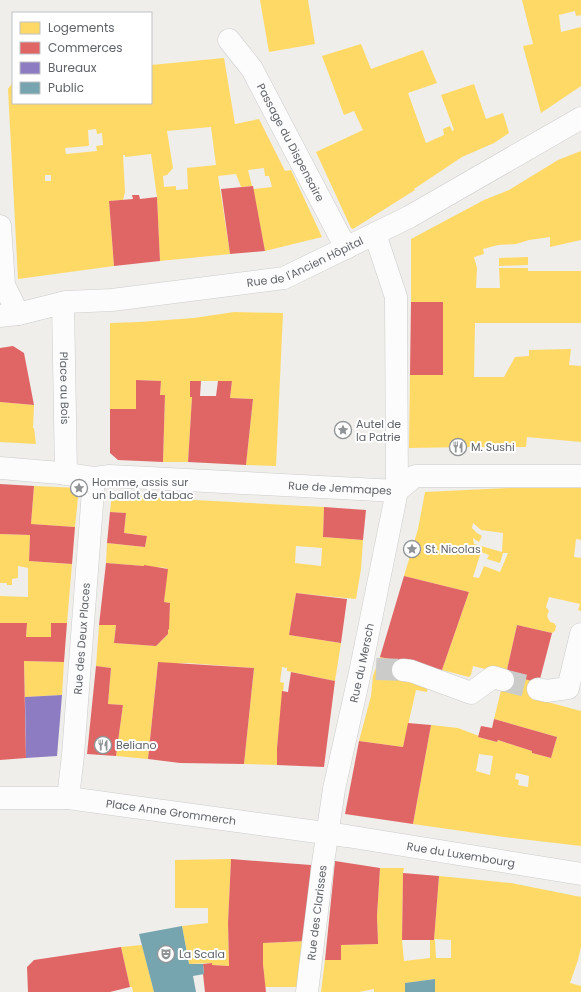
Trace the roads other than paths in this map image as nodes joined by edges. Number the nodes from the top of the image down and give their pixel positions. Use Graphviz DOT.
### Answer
graph roads {
  1 [pos="229,40"];
  2 [pos="581,118"];
  3 [pos="0,226"];
  4 [pos="375,234"];
  5 [pos="346,248"];
  6 [pos="63,303"];
  7 [pos="9,315"];
  8 [pos="0,468"];
  9 [pos="66,473"];
  10 [pos="581,476"];
  11 [pos="94,478"];
  12 [pos="397,492"];
  13 [pos="581,634"];
  14 [pos="403,670"];
  15 [pos="504,680"];
  16 [pos="538,689"];
  17 [pos="0,798"];
  18 [pos="68,798"];
  19 [pos="334,835"];
  20 [pos="581,874"];
  21 [pos="307,992"];
  1 -- 5 [label="street, Passage du Dispensaire"];
  2 -- 4 [label="street, Rue de l'Ancien Hôpital"];
  3 -- 7 [label="street"];
  4 -- 5 [label="street, Rue de l'Ancien Hôpital"];
  4 -- 12 [label="street, Rue du Mersch"];
  5 -- 6 [label="street, Rue de l'Ancien Hôpital"];
  6 -- 7 [label="street, Rue de l'Ancien Hôpital"];
  6 -- 9 [label="street, Place au Bois"];
  8 -- 9 [label="street, Rue de Jemmapes"];
  9 -- 11 [label="street, Rue de Jemmapes"];
  10 -- 12 [label="street, Rue de Jemmapes"];
  11 -- 12 [label="street, Rue de Jemmapes"];
  11 -- 18 [label="street, Rue des Deux Places"];
  12 -- 19 [label="street, Rue du Mersch"];
  13 -- 16 [label="street"];
  14 -- 15 [label="street"];
  17 -- 18 [label="street, Place Anne Grommerch"];
  18 -- 19 [label="street, Place Anne Grommerch"];
  19 -- 20 [label="street, Rue du Luxembourg"];
  19 -- 21 [label="street, Rue des Clarisses"];
}
